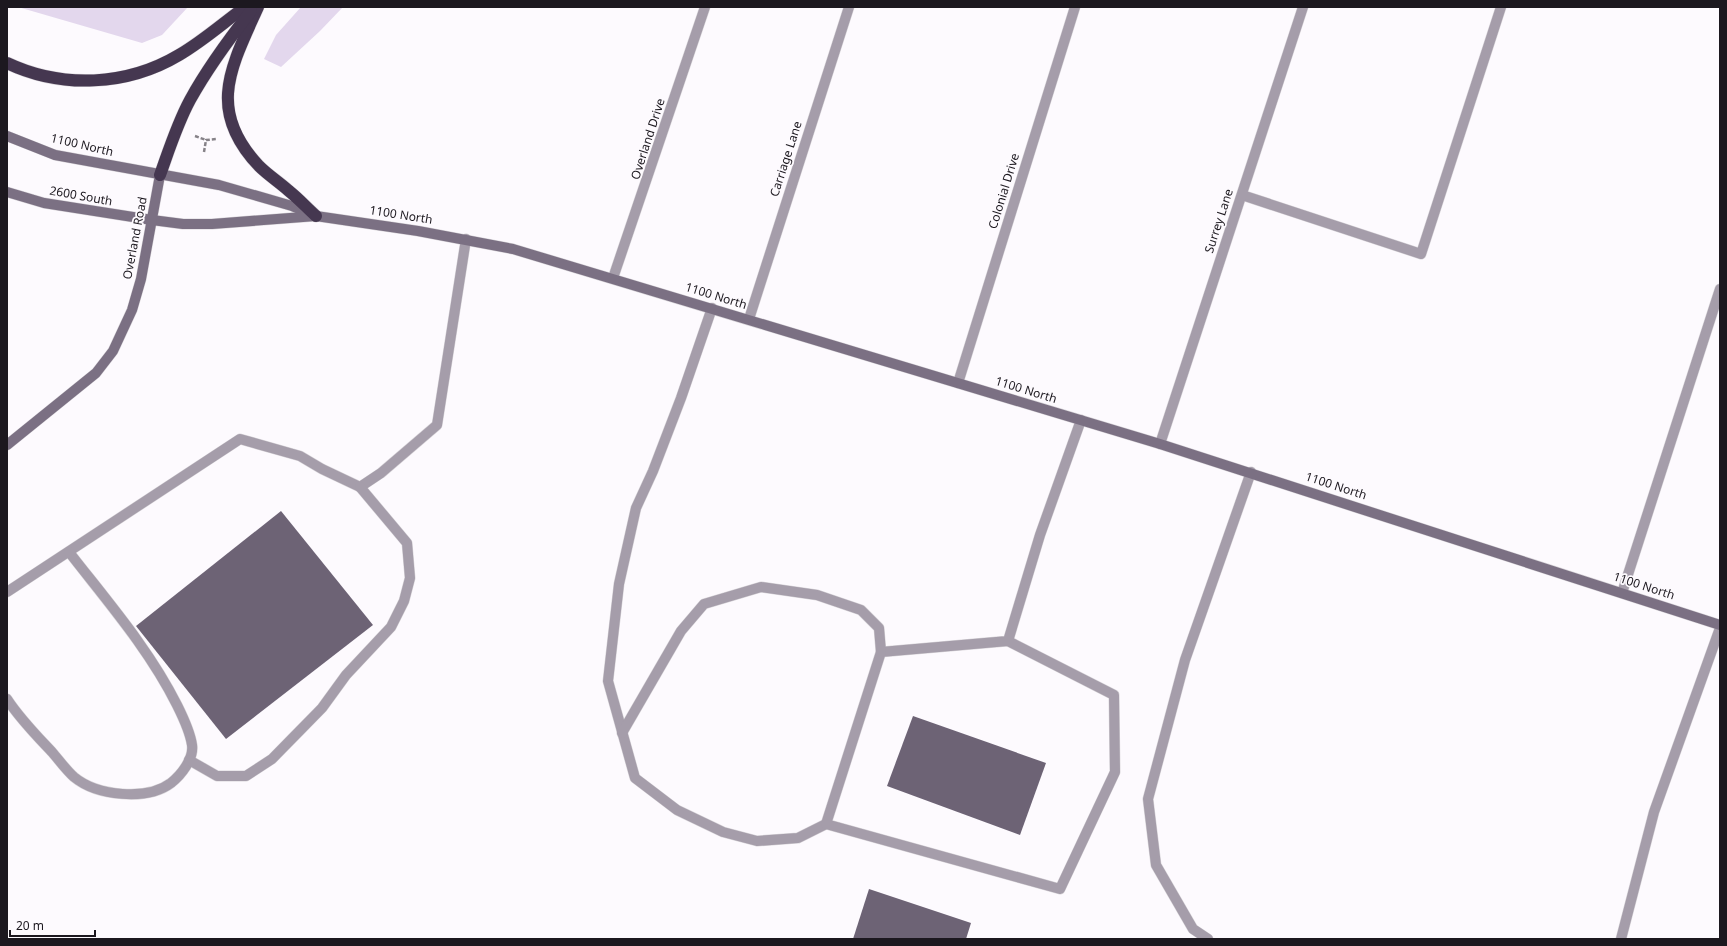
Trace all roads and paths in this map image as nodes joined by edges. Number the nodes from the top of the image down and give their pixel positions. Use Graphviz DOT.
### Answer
graph roads {
  1 [pos="246,7"];
  2 [pos="254,7"];
  3 [pos="258,7"];
  4 [pos="705,7"];
  5 [pos="848,7"];
  6 [pos="1075,7"];
  7 [pos="1303,7"];
  8 [pos="1501,7"];
  9 [pos="7,63"];
  10 [pos="194,135"];
  11 [pos="7,136"];
  12 [pos="218,139"];
  13 [pos="206,140"];
  14 [pos="204,152"];
  15 [pos="160,175"];
  16 [pos="7,192"];
  17 [pos="1242,195"];
  18 [pos="316,216"];
  19 [pos="152,220"];
  20 [pos="466,239"];
  21 [pos="614,278"];
  22 [pos="1720,289"];
  23 [pos="712,308"];
  24 [pos="749,319"];
  25 [pos="958,383"];
  26 [pos="1081,420"];
  27 [pos="1160,444"];
  28 [pos="7,445"];
  29 [pos="1251,472"];
  30 [pos="360,487"];
  31 [pos="69,552"];
  32 [pos="7,592"];
  33 [pos="1622,593"];
  34 [pos="1720,626"];
  35 [pos="1008,641"];
  36 [pos="881,652"];
  37 [pos="7,699"];
  38 [pos="622,733"];
  39 [pos="189,760"];
  40 [pos="826,824"];
  41 [pos="1208,939"];
  42 [pos="1621,939"];
  1 -- 9 [label="highway"];
  2 -- 15 [label="highway"];
  3 -- 18 [label="highway"];
  4 -- 21 [label="street, Overland Drive"];
  5 -- 24 [label="street, Carriage Lane"];
  6 -- 25 [label="street, Colonial Drive"];
  7 -- 17 [label="street, Surrey Lane"];
  8 -- 17 [label="street"];
  10 -- 13 [label="path"];
  11 -- 15 [label="main road, 1100 North"];
  12 -- 13 [label="path"];
  13 -- 14 [label="path"];
  15 -- 18 [label="main road, 1100 North"];
  15 -- 19 [label="main road, Overland Road"];
  16 -- 19 [label="main road, 2600 South"];
  17 -- 27 [label="street, Surrey Lane"];
  18 -- 19 [label="main road, 1100 North"];
  18 -- 20 [label="main road, 1100 North"];
  19 -- 28 [label="main road, Overland Road"];
  20 -- 21 [label="main road, 1100 North"];
  20 -- 30 [label="street"];
  21 -- 23 [label="main road, 1100 North"];
  22 -- 33 [label="street"];
  23 -- 24 [label="main road, 1100 North"];
  23 -- 38 [label="street"];
  24 -- 25 [label="main road, 1100 North"];
  25 -- 26 [label="main road, 1100 North"];
  26 -- 27 [label="main road, 1100 North"];
  26 -- 35 [label="street"];
  27 -- 29 [label="main road, 1100 North"];
  29 -- 33 [label="main road, 1100 North"];
  29 -- 41 [label="street"];
  30 -- 31 [label="street"];
  30 -- 39 [label="street"];
  31 -- 32 [label="street"];
  31 -- 39 [label="street"];
  33 -- 34 [label="main road, 1100 North"];
  34 -- 42 [label="street"];
  35 -- 36 [label="street"];
  35 -- 40 [label="street"];
  36 -- 38 [label="street"];
  36 -- 40 [label="street"];
  37 -- 39 [label="street"];
  38 -- 40 [label="street"];
}
